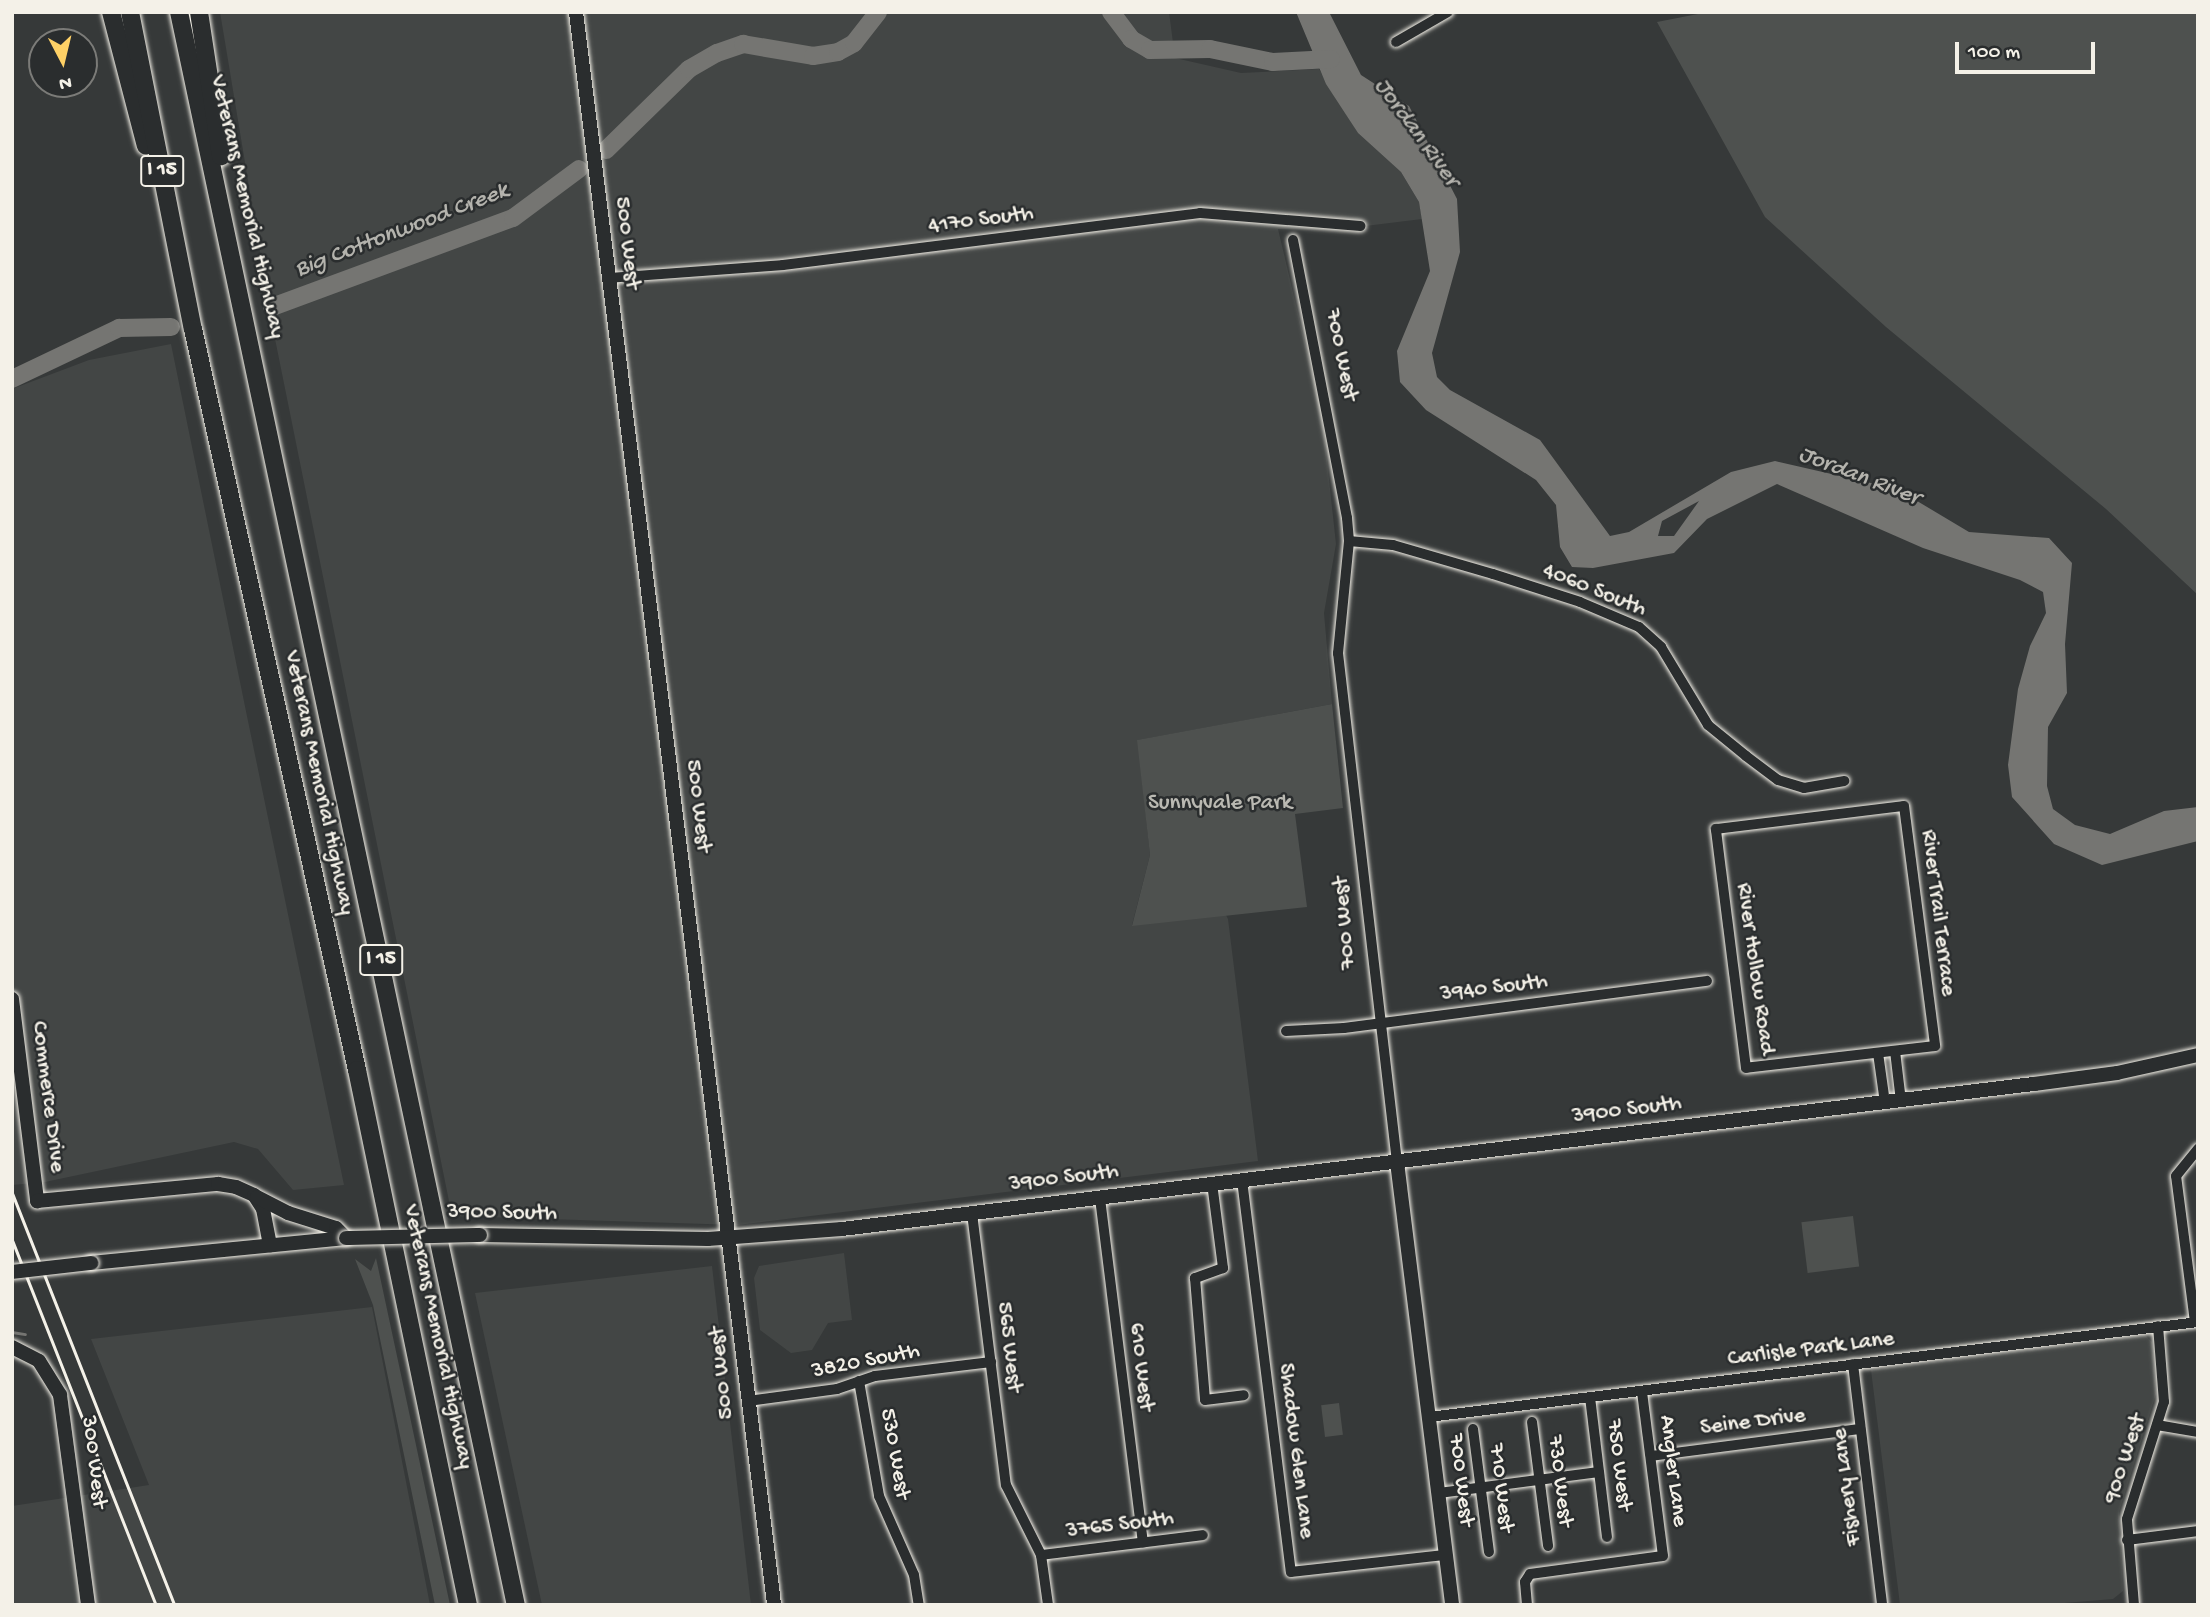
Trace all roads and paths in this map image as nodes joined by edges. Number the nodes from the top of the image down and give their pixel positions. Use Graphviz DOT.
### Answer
graph roads {
  1 [pos="111,12"];
  2 [pos="130,12"];
  3 [pos="179,12"];
  4 [pos="199,12"];
  5 [pos="576,12"];
  6 [pos="1448,12"];
  7 [pos="1395,42"];
  8 [pos="1360,226"];
  9 [pos="1293,240"];
  10 [pos="608,278"];
  11 [pos="246,315"];
  12 [pos="193,329"];
  13 [pos="1349,541"];
  14 [pos="1844,781"];
  15 [pos="1717,829"];
  16 [pos="1707,981"];
  17 [pos="12,999"];
  18 [pos="1380,1023"];
  19 [pos="1286,1031"];
  20 [pos="1935,1046"];
  21 [pos="1895,1051"];
  22 [pos="1878,1053"];
  23 [pos="2198,1055"];
  24 [pos="1901,1101"];
  25 [pos="1885,1103"];
  26 [pos="2198,1149"];
  27 [pos="1397,1162"];
  28 [pos="1242,1180"];
  29 [pos="1213,1183"];
  30 [pos="254,1195"];
  31 [pos="1100,1198"];
  32 [pos="972,1213"];
  33 [pos="730,1237"];
  34 [pos="346,1238"];
  35 [pos="270,1245"];
  36 [pos="12,1272"];
  37 [pos="2196,1322"];
  38 [pos="2158,1326"];
  39 [pos="12,1347"];
  40 [pos="991,1362"];
  41 [pos="1853,1364"];
  42 [pos="859,1381"];
  43 [pos="1642,1391"];
  44 [pos="1244,1395"];
  45 [pos="1590,1397"];
  46 [pos="748,1401"];
  47 [pos="1429,1417"];
  48 [pos="1532,1422"];
  49 [pos="2157,1425"];
  50 [pos="1473,1429"];
  51 [pos="1860,1429"];
  52 [pos="2198,1432"];
  53 [pos="1651,1456"];
  54 [pos="1599,1472"];
  55 [pos="1540,1480"];
  56 [pos="1480,1487"];
  57 [pos="1438,1493"];
  58 [pos="2198,1531"];
  59 [pos="1203,1535"];
  60 [pos="1607,1537"];
  61 [pos="2127,1540"];
  62 [pos="1143,1542"];
  63 [pos="1548,1546"];
  64 [pos="1489,1552"];
  65 [pos="1041,1555"];
  66 [pos="1446,1555"];
  67 [pos="88,1605"];
  68 [pos="468,1605"];
  69 [pos="516,1605"];
  70 [pos="774,1605"];
  71 [pos="919,1605"];
  72 [pos="1048,1605"];
  73 [pos="1452,1605"];
  74 [pos="1527,1605"];
  75 [pos="1882,1605"];
  76 [pos="2134,1605"];
  1 -- 12 [label="highway"];
  2 -- 12 [label="highway, Veterans Memorial Highway / I 15"];
  3 -- 11 [label="highway, Veterans Memorial Highway / I 15"];
  4 -- 11 [label="highway"];
  5 -- 10 [label="main road, 500 West"];
  6 -- 7 [label="street"];
  8 -- 10 [label="street, 4170 South"];
  9 -- 13 [label="street, 700 West"];
  10 -- 33 [label="main road, 500 West"];
  11 -- 69 [label="highway, Veterans Memorial Highway / I 15"];
  12 -- 68 [label="highway, Veterans Memorial Highway / I 15"];
  13 -- 14 [label="street, 4060 South"];
  13 -- 18 [label="street, 700 West"];
  15 -- 20 [label="street, River Trail Terrace"];
  15 -- 22 [label="street, River Hollow Road"];
  16 -- 18 [label="street, 3940 South"];
  17 -- 30 [label="main road, Commerce Drive"];
  18 -- 19 [label="street, 3940 South"];
  18 -- 27 [label="street, 700 West"];
  20 -- 21 [label="street, River Hollow Road"];
  21 -- 22 [label="street, River Hollow Road"];
  21 -- 24 [label="street"];
  22 -- 25 [label="street"];
  23 -- 24 [label="main road, 3900 South"];
  24 -- 25 [label="main road, 3900 South"];
  25 -- 27 [label="main road, 3900 South"];
  26 -- 37 [label="street"];
  27 -- 28 [label="main road, 3900 South"];
  27 -- 47 [label="main road, 700 West"];
  28 -- 29 [label="main road, 3900 South"];
  28 -- 66 [label="street, Shadow Glen Lane"];
  29 -- 31 [label="main road, 3900 South"];
  29 -- 44 [label="street"];
  30 -- 34 [label="main road"];
  30 -- 35 [label="main road"];
  31 -- 32 [label="main road, 3900 South"];
  31 -- 62 [label="street, 610 West"];
  32 -- 33 [label="main road, 3900 South"];
  32 -- 40 [label="street, 565 West"];
  33 -- 34 [label="main road, 3900 South, bridge"];
  33 -- 46 [label="main road, 500 West"];
  34 -- 35 [label="main road, 3900 South"];
  35 -- 36 [label="main road, 3900 South, bridge"];
  37 -- 38 [label="street, Carlisle Park Lane"];
  38 -- 41 [label="street, Carlisle Park Lane"];
  38 -- 49 [label="street, 900 West"];
  39 -- 67 [label="main road, 300 West"];
  40 -- 42 [label="street, 3820 South"];
  40 -- 65 [label="street, 565 West"];
  41 -- 43 [label="street, Carlisle Park Lane"];
  41 -- 51 [label="street, Fishery Lane"];
  42 -- 46 [label="street, 3820 South"];
  42 -- 71 [label="street, 530 West"];
  43 -- 45 [label="street, Carlisle Park Lane"];
  43 -- 53 [label="street, Angler Lane"];
  45 -- 47 [label="street, Carlisle Park Lane"];
  45 -- 54 [label="street, 750 West"];
  46 -- 70 [label="main road, 500 West"];
  47 -- 57 [label="main road, 700 West"];
  48 -- 55 [label="street, 730 West"];
  49 -- 52 [label="street"];
  49 -- 61 [label="street, 900 West"];
  50 -- 56 [label="street, 710 West"];
  51 -- 53 [label="street, Seine Drive"];
  51 -- 75 [label="street, Fishery Lane"];
  53 -- 74 [label="street, Angler Lane"];
  54 -- 55 [label="street"];
  54 -- 60 [label="street, 750 West"];
  55 -- 56 [label="street"];
  55 -- 63 [label="street, 730 West"];
  56 -- 57 [label="street"];
  56 -- 64 [label="street, 710 West"];
  57 -- 66 [label="main road, 700 West"];
  58 -- 61 [label="street"];
  59 -- 62 [label="street, 3765 South"];
  61 -- 76 [label="street, 900 West"];
  62 -- 65 [label="street, 3765 South"];
  65 -- 72 [label="street, 565 West"];
  66 -- 73 [label="main road, 700 West"];
}
